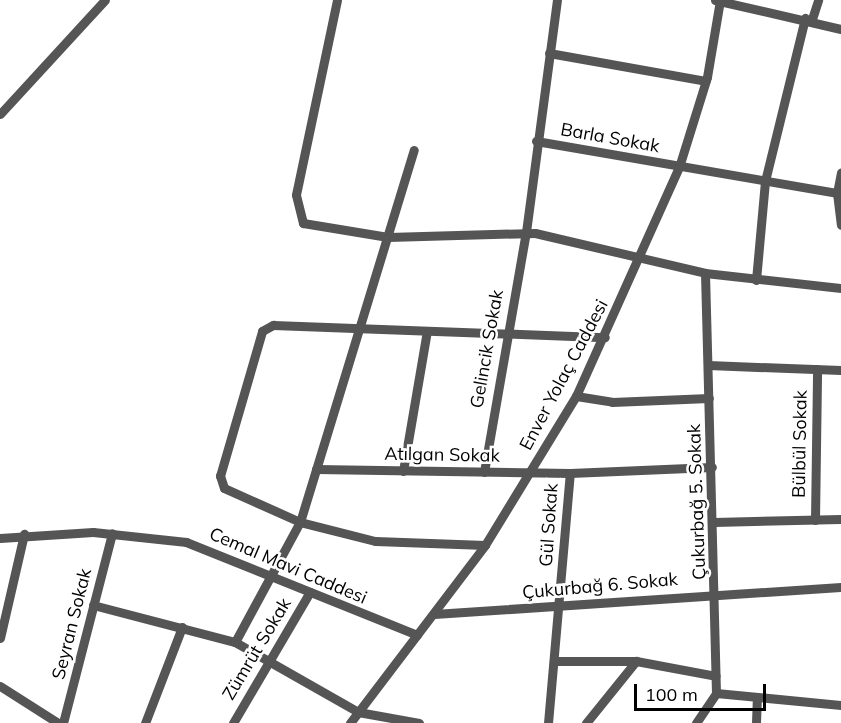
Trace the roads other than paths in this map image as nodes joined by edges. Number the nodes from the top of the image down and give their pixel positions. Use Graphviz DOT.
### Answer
graph roads {
  1 [pos="105,0"];
  2 [pos="338,0"];
  3 [pos="557,0"];
  4 [pos="718,0"];
  5 [pos="818,0"];
  6 [pos="808,19"];
  7 [pos="841,29"];
  8 [pos="549,53"];
  9 [pos="706,81"];
  10 [pos="0,114"];
  11 [pos="536,141"];
  12 [pos="414,150"];
  13 [pos="679,167"];
  14 [pos="841,172"];
  15 [pos="765,181"];
  16 [pos="837,193"];
  17 [pos="841,225"];
  18 [pos="526,232"];
  19 [pos="388,237"];
  20 [pos="640,259"];
  21 [pos="705,273"];
  22 [pos="756,280"];
  23 [pos="841,288"];
  24 [pos="506,330"];
  25 [pos="355,331"];
  26 [pos="428,331"];
  27 [pos="605,337"];
  28 [pos="708,365"];
  29 [pos="817,369"];
  30 [pos="841,370"];
  31 [pos="576,396"];
  32 [pos="709,398"];
  33 [pos="712,467"];
  34 [pos="316,469"];
  35 [pos="403,471"];
  36 [pos="484,472"];
  37 [pos="531,473"];
  38 [pos="570,473"];
  39 [pos="841,519"];
  40 [pos="815,520"];
  41 [pos="300,522"];
  42 [pos="714,522"];
  43 [pos="112,533"];
  44 [pos="24,534"];
  45 [pos="0,538"];
  46 [pos="485,545"];
  47 [pos="272,574"];
  48 [pos="841,587"];
  49 [pos="310,592"];
  50 [pos="717,592"];
  51 [pos="93,605"];
  52 [pos="559,607"];
  53 [pos="434,614"];
  54 [pos="182,627"];
  55 [pos="417,635"];
  56 [pos="0,638"];
  57 [pos="235,642"];
  58 [pos="268,661"];
  59 [pos="554,661"];
  60 [pos="636,661"];
  61 [pos="716,676"];
  62 [pos="0,686"];
  63 [pos="716,693"];
  64 [pos="758,697"];
  65 [pos="841,705"];
  66 [pos="358,712"];
  67 [pos="58,723"];
  68 [pos="63,723"];
  69 [pos="145,723"];
  70 [pos="232,723"];
  71 [pos="350,723"];
  72 [pos="419,723"];
  73 [pos="548,723"];
  74 [pos="586,723"];
  75 [pos="696,723"];
  76 [pos="756,723"];
  1 -- 10 [label="street"];
  2 -- 19 [label="street"];
  3 -- 8 [label="street, Gelincik Sokak"];
  4 -- 6 [label="street"];
  4 -- 9 [label="street, Enver Yolaç Caddesi"];
  5 -- 6 [label="street"];
  6 -- 7 [label="street"];
  6 -- 15 [label="street"];
  8 -- 9 [label="street"];
  8 -- 11 [label="street, Gelincik Sokak"];
  9 -- 13 [label="street, Enver Yolaç Caddesi"];
  11 -- 13 [label="street, Barla Sokak"];
  11 -- 18 [label="street, Gelincik Sokak"];
  12 -- 19 [label="street"];
  13 -- 15 [label="street, Barla Sokak"];
  13 -- 20 [label="street, Enver Yolaç Caddesi"];
  14 -- 16 [label="street"];
  15 -- 16 [label="street, Barla Sokak"];
  15 -- 22 [label="street"];
  16 -- 17 [label="street"];
  18 -- 19 [label="street"];
  18 -- 20 [label="street"];
  18 -- 24 [label="street, Gelincik Sokak"];
  19 -- 25 [label="street"];
  20 -- 21 [label="street"];
  20 -- 27 [label="street, Enver Yolaç Caddesi"];
  21 -- 22 [label="street"];
  21 -- 28 [label="street, Çukurbağ 5. Sokak"];
  22 -- 23 [label="street"];
  24 -- 26 [label="street"];
  24 -- 27 [label="street"];
  24 -- 36 [label="street, Gelincik Sokak"];
  25 -- 26 [label="street"];
  25 -- 34 [label="street"];
  25 -- 41 [label="street"];
  26 -- 35 [label="street"];
  27 -- 31 [label="street, Enver Yolaç Caddesi"];
  28 -- 29 [label="street"];
  28 -- 32 [label="street, Çukurbağ 5. Sokak"];
  29 -- 30 [label="street"];
  29 -- 40 [label="street, Bülbül Sokak"];
  31 -- 32 [label="street"];
  31 -- 37 [label="street, Enver Yolaç Caddesi"];
  32 -- 33 [label="street, Çukurbağ 5. Sokak"];
  33 -- 38 [label="street, Atılgan Sokak"];
  33 -- 42 [label="street, Çukurbağ 5. Sokak"];
  34 -- 35 [label="street, Atılgan Sokak"];
  34 -- 41 [label="street"];
  35 -- 36 [label="street, Atılgan Sokak"];
  36 -- 37 [label="street, Atılgan Sokak"];
  37 -- 38 [label="street, Atılgan Sokak"];
  37 -- 46 [label="street, Enver Yolaç Caddesi"];
  38 -- 52 [label="street, Gül Sokak"];
  39 -- 40 [label="street"];
  40 -- 42 [label="street"];
  41 -- 46 [label="street"];
  41 -- 47 [label="street"];
  42 -- 50 [label="street, Çukurbağ 5. Sokak"];
  43 -- 44 [label="street, Cemal Mavi Caddesi"];
  43 -- 47 [label="street, Cemal Mavi Caddesi"];
  43 -- 51 [label="street, Seyran Sokak"];
  44 -- 45 [label="street, Cemal Mavi Caddesi"];
  44 -- 56 [label="street"];
  46 -- 53 [label="street, Enver Yolaç Caddesi"];
  47 -- 49 [label="street, Cemal Mavi Caddesi"];
  47 -- 57 [label="street"];
  48 -- 50 [label="street, Çukurbağ 6. Sokak"];
  49 -- 55 [label="street, Cemal Mavi Caddesi"];
  49 -- 58 [label="street, Zümrüt Sokak"];
  50 -- 52 [label="street, Çukurbağ 6. Sokak"];
  50 -- 61 [label="street, Çukurbağ 5. Sokak"];
  51 -- 54 [label="street"];
  51 -- 68 [label="street, Seyran Sokak"];
  52 -- 53 [label="street, Çukurbağ 6. Sokak"];
  52 -- 59 [label="street, Gül Sokak"];
  53 -- 55 [label="street, Enver Yolaç Caddesi"];
  54 -- 57 [label="street"];
  54 -- 69 [label="street"];
  55 -- 66 [label="street, Enver Yolaç Caddesi"];
  57 -- 58 [label="street"];
  58 -- 66 [label="street"];
  58 -- 70 [label="street, Zümrüt Sokak"];
  59 -- 60 [label="street"];
  59 -- 73 [label="street, Gül Sokak"];
  60 -- 61 [label="street"];
  60 -- 74 [label="street"];
  61 -- 63 [label="street, Çukurbağ 5. Sokak"];
  62 -- 67 [label="street"];
  63 -- 64 [label="street"];
  63 -- 75 [label="street"];
  64 -- 65 [label="street"];
  64 -- 76 [label="street"];
  66 -- 71 [label="street, Enver Yolaç Caddesi"];
  66 -- 72 [label="street"];
}
